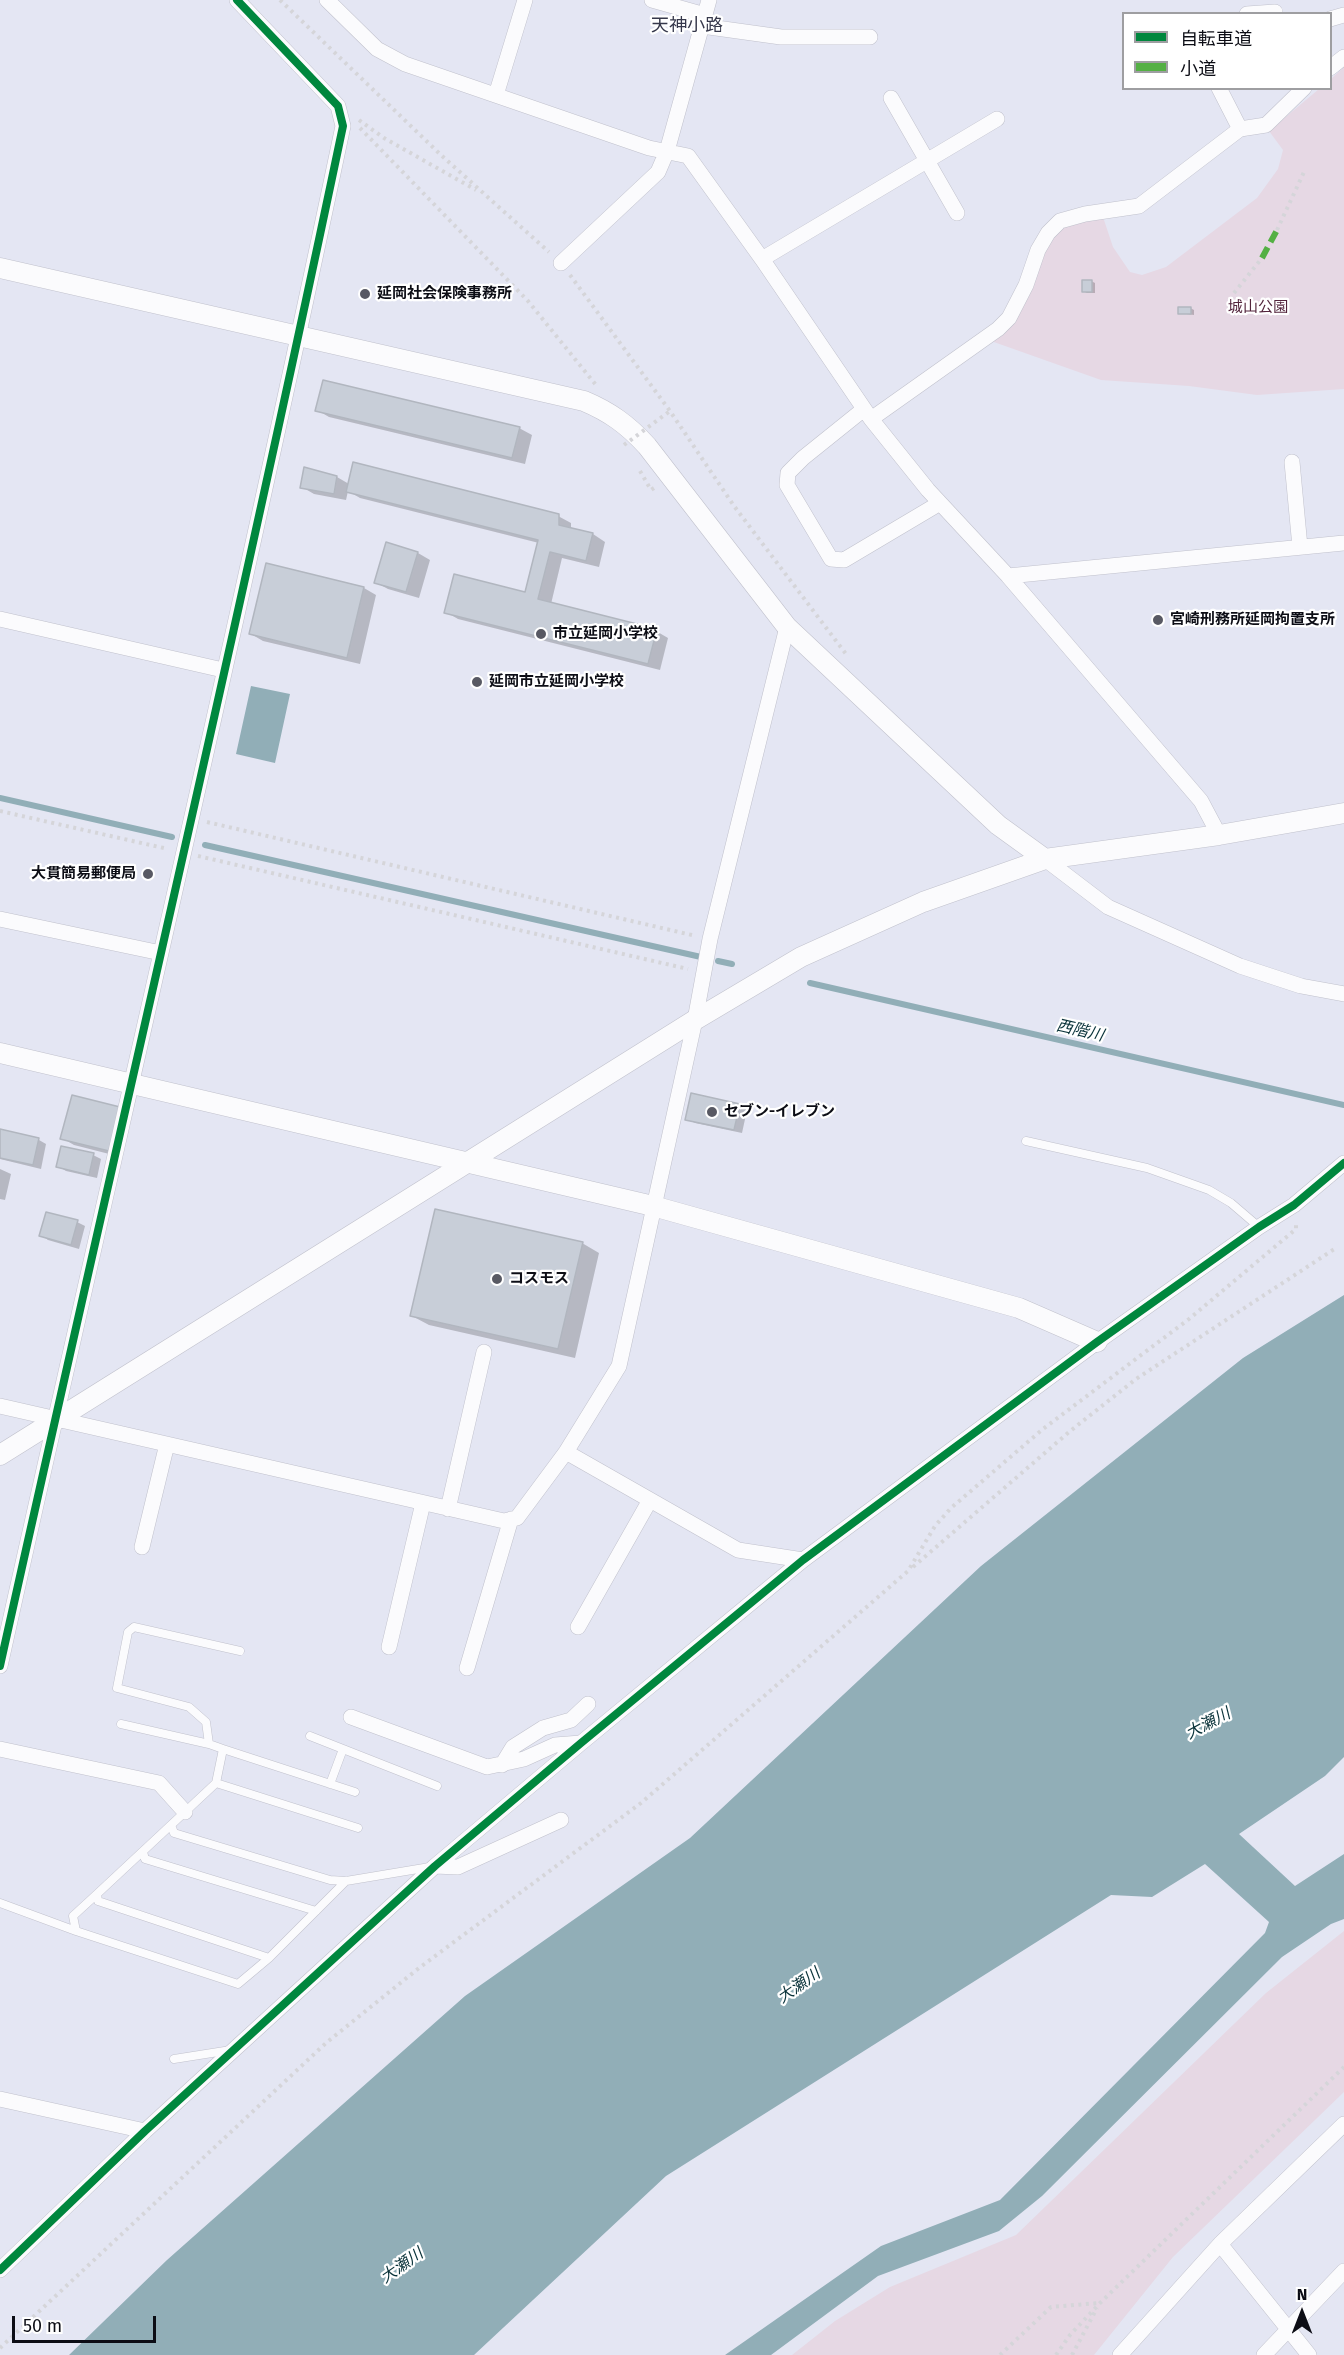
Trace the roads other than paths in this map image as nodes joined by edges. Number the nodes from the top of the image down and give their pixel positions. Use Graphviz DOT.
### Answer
graph roads {
  1 [pos="237,0"];
  2 [pos="327,0"];
  3 [pos="525,0"];
  4 [pos="652,0"];
  5 [pos="709,0"];
  6 [pos="1274,8"];
  7 [pos="1255,12"];
  8 [pos="704,21"];
  9 [pos="870,37"];
  10 [pos="1344,57"];
  11 [pos="1332,66"];
  12 [pos="1220,90"];
  13 [pos="1303,90"];
  14 [pos="496,95"];
  15 [pos="891,98"];
  16 [pos="997,119"];
  17 [pos="1240,129"];
  18 [pos="667,151"];
  19 [pos="927,161"];
  20 [pos="957,213"];
  21 [pos="762,259"];
  22 [pos="561,262"];
  23 [pos="0,267"];
  24 [pos="299,335"];
  25 [pos="867,414"];
  26 [pos="1292,462"];
  27 [pos="940,503"];
  28 [pos="1344,543"];
  29 [pos="1299,546"];
  30 [pos="1008,576"];
  31 [pos="0,619"];
  32 [pos="787,627"];
  33 [pos="223,670"];
  34 [pos="1344,813"];
  35 [pos="1219,835"];
  36 [pos="1046,859"];
  37 [pos="0,918"];
  38 [pos="161,953"];
  39 [pos="1344,994"];
  40 [pos="695,1020"];
  41 [pos="0,1053"];
  42 [pos="132,1083"];
  43 [pos="1026,1141"];
  44 [pos="470,1162"];
  45 [pos="1344,1163"];
  46 [pos="653,1206"];
  47 [pos="1259,1227"];
  48 [pos="1097,1342"];
  49 [pos="484,1352"];
  50 [pos="0,1406"];
  51 [pos="57,1419"];
  52 [pos="167,1444"];
  53 [pos="566,1452"];
  54 [pos="0,1455"];
  55 [pos="650,1500"];
  56 [pos="423,1503"];
  57 [pos="448,1509"];
  58 [pos="511,1519"];
  59 [pos="142,1547"];
  60 [pos="803,1560"];
  61 [pos="578,1627"];
  62 [pos="389,1647"];
  63 [pos="240,1651"];
  64 [pos="0,1666"];
  65 [pos="467,1668"];
  66 [pos="588,1704"];
  67 [pos="351,1717"];
  68 [pos="121,1724"];
  69 [pos="310,1736"];
  70 [pos="581,1743"];
  71 [pos="209,1744"];
  72 [pos="0,1749"];
  73 [pos="223,1749"];
  74 [pos="343,1749"];
  75 [pos="502,1765"];
  76 [pos="216,1783"];
  77 [pos="330,1784"];
  78 [pos="437,1785"];
  79 [pos="355,1792"];
  80 [pos="185,1812"];
  81 [pos="561,1820"];
  82 [pos="171,1825"];
  83 [pos="358,1828"];
  84 [pos="143,1852"];
  85 [pos="435,1866"];
  86 [pos="346,1881"];
  87 [pos="97,1894"];
  88 [pos="0,1903"];
  89 [pos="316,1911"];
  90 [pos="76,1931"];
  91 [pos="269,1958"];
  92 [pos="235,2049"];
  93 [pos="174,2059"];
  94 [pos="0,2099"];
  95 [pos="1344,2124"];
  96 [pos="145,2131"];
  97 [pos="1220,2244"];
  98 [pos="0,2270"];
  99 [pos="1344,2271"];
  100 [pos="1288,2329"];
  101 [pos="1120,2355"];
  102 [pos="1264,2355"];
  103 [pos="1309,2355"];
  1 -- 24 [label="street"];
  2 -- 14 [label="street"];
  3 -- 14 [label="street"];
  4 -- 8 [label="street"];
  5 -- 8 [label="street"];
  6 -- 7 [label="street"];
  8 -- 9 [label="street"];
  8 -- 18 [label="street"];
  10 -- 11 [label="street"];
  12 -- 17 [label="street"];
  13 -- 17 [label="street"];
  14 -- 18 [label="street"];
  15 -- 19 [label="street"];
  16 -- 19 [label="street"];
  17 -- 25 [label="street"];
  18 -- 21 [label="street"];
  18 -- 22 [label="street"];
  19 -- 20 [label="street"];
  19 -- 21 [label="street"];
  21 -- 25 [label="street"];
  23 -- 24 [label="street"];
  24 -- 32 [label="street"];
  24 -- 33 [label="street"];
  25 -- 27 [label="street"];
  25 -- 27 [label="street"];
  26 -- 29 [label="street"];
  27 -- 30 [label="street"];
  28 -- 29 [label="street"];
  29 -- 30 [label="street"];
  30 -- 35 [label="street"];
  31 -- 33 [label="street"];
  32 -- 36 [label="street"];
  32 -- 40 [label="street"];
  33 -- 38 [label="street"];
  34 -- 35 [label="street"];
  35 -- 36 [label="street"];
  36 -- 39 [label="street"];
  36 -- 40 [label="street"];
  37 -- 38 [label="street"];
  38 -- 42 [label="street"];
  40 -- 44 [label="street"];
  40 -- 46 [label="street"];
  41 -- 42 [label="street"];
  42 -- 44 [label="street"];
  42 -- 51 [label="street"];
  43 -- 47 [label="lane"];
  44 -- 46 [label="street"];
  44 -- 51 [label="street"];
  45 -- 47 [label="street"];
  46 -- 48 [label="street"];
  46 -- 53 [label="street"];
  47 -- 48 [label="street"];
  48 -- 60 [label="street"];
  49 -- 57 [label="street"];
  50 -- 51 [label="street"];
  51 -- 52 [label="street"];
  51 -- 54 [label="street"];
  51 -- 64 [label="street"];
  52 -- 56 [label="street"];
  52 -- 59 [label="street"];
  53 -- 55 [label="street"];
  53 -- 58 [label="street"];
  55 -- 60 [label="street"];
  55 -- 61 [label="street"];
  56 -- 57 [label="street"];
  56 -- 62 [label="street"];
  57 -- 58 [label="street"];
  58 -- 65 [label="street"];
  60 -- 70 [label="street"];
  63 -- 71 [label="lane"];
  66 -- 75 [label="street"];
  67 -- 75 [label="street"];
  68 -- 71 [label="lane"];
  69 -- 74 [label="lane"];
  70 -- 75 [label="street"];
  70 -- 85 [label="street"];
  71 -- 73 [label="lane"];
  72 -- 80 [label="street"];
  73 -- 76 [label="lane"];
  73 -- 77 [label="lane"];
  74 -- 77 [label="lane"];
  74 -- 78 [label="lane"];
  76 -- 80 [label="lane"];
  76 -- 83 [label="lane"];
  77 -- 79 [label="lane"];
  80 -- 82 [label="lane"];
  81 -- 85 [label="street"];
  82 -- 84 [label="lane"];
  82 -- 86 [label="lane"];
  84 -- 87 [label="lane"];
  84 -- 89 [label="lane"];
  85 -- 86 [label="lane"];
  85 -- 92 [label="street"];
  86 -- 89 [label="lane"];
  87 -- 90 [label="lane"];
  87 -- 91 [label="lane"];
  88 -- 90 [label="lane"];
  89 -- 91 [label="lane"];
  90 -- 91 [label="lane"];
  92 -- 93 [label="lane"];
  92 -- 96 [label="street"];
  94 -- 96 [label="street"];
  95 -- 97 [label="street"];
  96 -- 98 [label="street"];
  97 -- 100 [label="street"];
  97 -- 101 [label="street"];
  99 -- 100 [label="street"];
  100 -- 102 [label="street"];
  100 -- 103 [label="street"];
}
